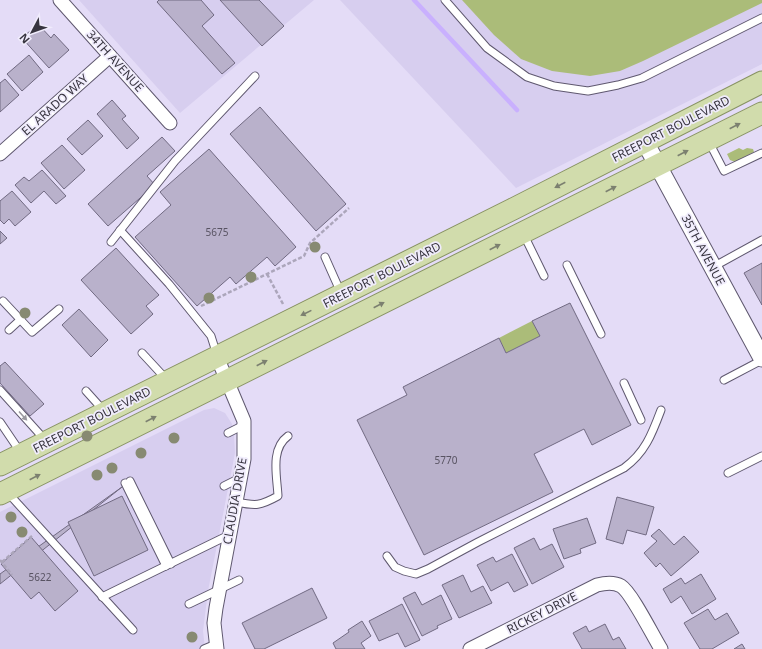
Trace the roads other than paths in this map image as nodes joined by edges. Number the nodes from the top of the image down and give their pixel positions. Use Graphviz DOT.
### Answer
graph roads {
  1 [pos="60,0"];
  2 [pos="445,0"];
  3 [pos="762,18"];
  4 [pos="110,56"];
  5 [pos="255,76"];
  6 [pos="762,82"];
  7 [pos="762,113"];
  8 [pos="170,123"];
  9 [pos="708,140"];
  10 [pos="645,142"];
  11 [pos="762,153"];
  12 [pos="0,154"];
  13 [pos="658,166"];
  14 [pos="120,230"];
  15 [pos="523,233"];
  16 [pos="760,241"];
  17 [pos="111,242"];
  18 [pos="325,257"];
  19 [pos="567,265"];
  20 [pos="712,267"];
  21 [pos="544,276"];
  22 [pos="342,295"];
  23 [pos="4,301"];
  24 [pos="59,308"];
  25 [pos="21,320"];
  26 [pos="9,330"];
  27 [pos="601,334"];
  28 [pos="142,353"];
  29 [pos="761,354"];
  30 [pos="218,357"];
  31 [pos="228,380"];
  32 [pos="724,380"];
  33 [pos="169,381"];
  34 [pos="624,383"];
  35 [pos="0,390"];
  36 [pos="86,391"];
  37 [pos="661,410"];
  38 [pos="106,413"];
  39 [pos="641,420"];
  40 [pos="0,422"];
  41 [pos="244,425"];
  42 [pos="228,433"];
  43 [pos="288,436"];
  44 [pos="47,442"];
  45 [pos="22,454"];
  46 [pos="762,456"];
  47 [pos="0,465"];
  48 [pos="728,473"];
  49 [pos="240,478"];
  50 [pos="127,482"];
  51 [pos="224,486"];
  52 [pos="3,493"];
  53 [pos="236,502"];
  54 [pos="229,535"];
  55 [pos="387,556"];
  56 [pos="168,565"];
  57 [pos="239,580"];
  58 [pos="219,590"];
  59 [pos="102,597"];
  60 [pos="189,604"];
  61 [pos="133,630"];
  62 [pos="212,647"];
  63 [pos="470,649"];
  64 [pos="661,649"];
  1 -- 4 [label="street, 34TH AVENUE"];
  2 -- 3 [label="lane"];
  4 -- 8 [label="street, 34TH AVENUE"];
  4 -- 12 [label="street, EL ARADO WAY"];
  5 -- 14 [label="lane"];
  6 -- 10 [label="main road, FREEPORT BOULEVARD"];
  9 -- 7 [label="main road, FREEPORT BOULEVARD, one-way"];
  9 -- 11 [label="lane"];
  13 -- 9 [label="main road, FREEPORT BOULEVARD, one-way"];
  10 -- 13 [label="street, 35TH AVENUE"];
  10 -- 22 [label="main road, FREEPORT BOULEVARD, one-way"];
  15 -- 13 [label="main road, FREEPORT BOULEVARD, one-way"];
  13 -- 20 [label="street, 35TH AVENUE"];
  14 -- 17 [label="lane"];
  14 -- 30 [label="lane"];
  15 -- 21 [label="lane"];
  31 -- 15 [label="main road, FREEPORT BOULEVARD, one-way"];
  16 -- 20 [label="lane"];
  18 -- 22 [label="lane"];
  19 -- 27 [label="lane"];
  20 -- 29 [label="street, 35TH AVENUE"];
  22 -- 30 [label="main road, FREEPORT BOULEVARD, one-way"];
  23 -- 25 [label="lane"];
  24 -- 25 [label="lane"];
  25 -- 26 [label="lane"];
  28 -- 33 [label="lane"];
  29 -- 32 [label="lane"];
  30 -- 31 [label="street, CLAUDIA DRIVE"];
  30 -- 33 [label="main road, FREEPORT BOULEVARD"];
  31 -- 41 [label="street, CLAUDIA DRIVE"];
  52 -- 31 [label="main road, FREEPORT BOULEVARD, one-way"];
  33 -- 38 [label="main road, FREEPORT BOULEVARD"];
  34 -- 39 [label="lane"];
  35 -- 44 [label="lane, one-way"];
  36 -- 38 [label="lane"];
  37 -- 55 [label="lane"];
  38 -- 44 [label="main road, FREEPORT BOULEVARD"];
  40 -- 45 [label="lane"];
  41 -- 42 [label="lane"];
  41 -- 49 [label="street, CLAUDIA DRIVE"];
  43 -- 53 [label="lane"];
  44 -- 45 [label="main road, FREEPORT BOULEVARD"];
  45 -- 47 [label="main road, FREEPORT BOULEVARD"];
  46 -- 48 [label="lane"];
  49 -- 51 [label="lane"];
  49 -- 53 [label="street, CLAUDIA DRIVE"];
  50 -- 56 [label="lane"];
  52 -- 59 [label="lane"];
  53 -- 54 [label="street, CLAUDIA DRIVE"];
  54 -- 56 [label="lane"];
  54 -- 58 [label="street, CLAUDIA DRIVE"];
  56 -- 59 [label="lane"];
  57 -- 58 [label="lane"];
  58 -- 60 [label="lane"];
  58 -- 62 [label="street, CLAUDIA DRIVE"];
  59 -- 61 [label="lane"];
  63 -- 64 [label="street, RICKEY DRIVE"];
}
